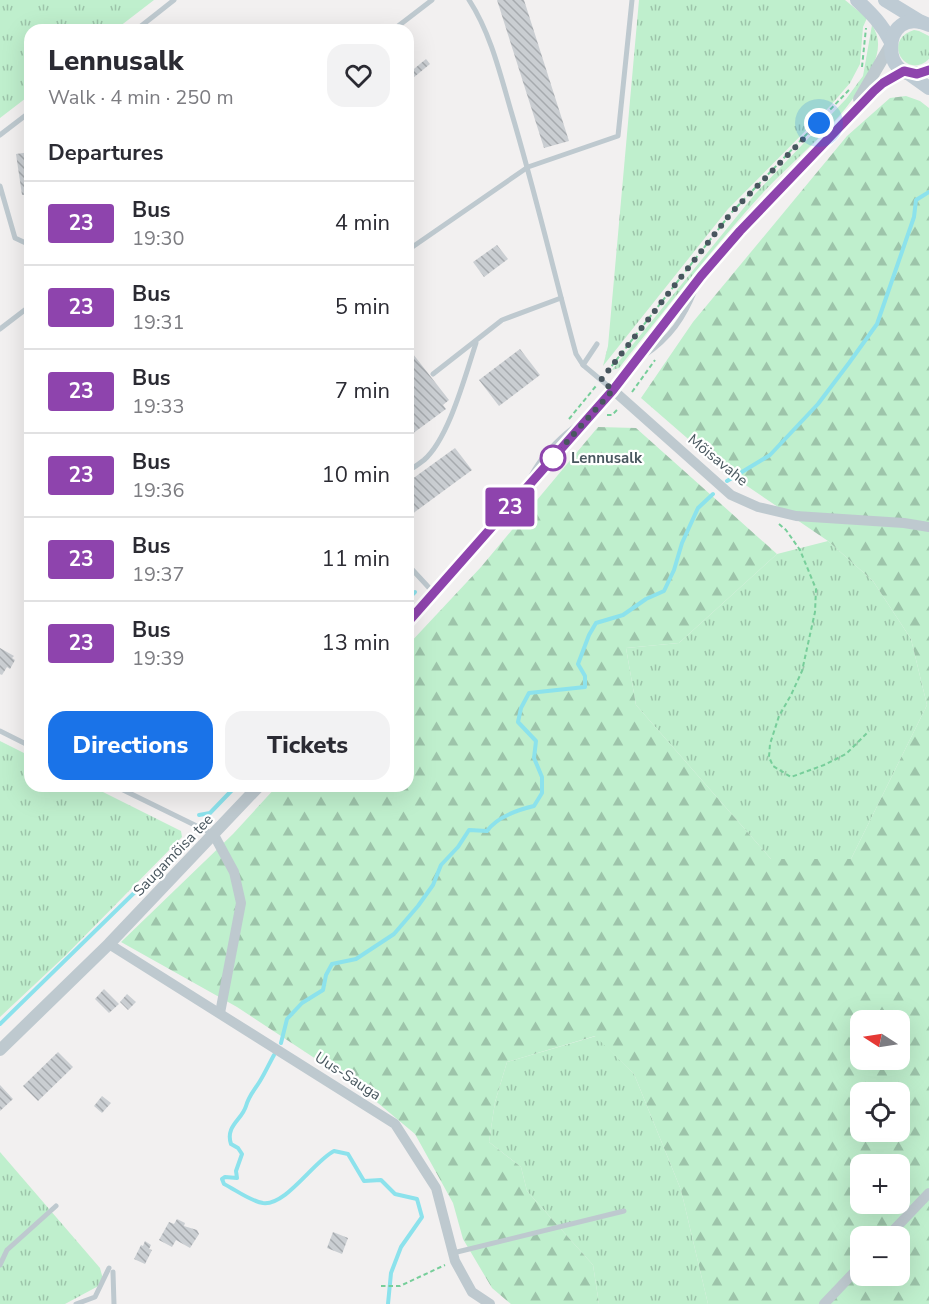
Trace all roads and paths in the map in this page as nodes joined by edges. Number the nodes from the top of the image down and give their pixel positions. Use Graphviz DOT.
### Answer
graph roads {
  1 [pos="174,0"];
  2 [pos="432,0"];
  3 [pos="469,0"];
  4 [pos="632,0"];
  5 [pos="857,0"];
  6 [pos="885,0"];
  7 [pos="869,21"];
  8 [pos="925,23"];
  9 [pos="144,24"];
  10 [pos="401,24"];
  11 [pos="890,44"];
  12 [pos="929,70"];
  13 [pos="861,71"];
  14 [pos="905,71"];
  15 [pos="929,88"];
  16 [pos="850,89"];
  17 [pos="24,117"];
  18 [pos="845,120"];
  19 [pos="0,135"];
  20 [pos="528,167"];
  21 [pos="0,186"];
  22 [pos="24,242"];
  23 [pos="414,246"];
  24 [pos="561,298"];
  25 [pos="24,311"];
  26 [pos="0,329"];
  27 [pos="476,342"];
  28 [pos="597,344"];
  29 [pos="583,365"];
  30 [pos="433,374"];
  31 [pos="601,380"];
  32 [pos="613,390"];
  33 [pos="565,425"];
  34 [pos="414,467"];
  35 [pos="758,507"];
  36 [pos="929,527"];
  37 [pos="414,571"];
  38 [pos="434,593"];
  39 [pos="414,615"];
  40 [pos="869,730"];
  41 [pos="0,731"];
  42 [pos="24,743"];
  43 [pos="127,792"];
  44 [pos="253,792"];
  45 [pos="214,835"];
  46 [pos="109,944"];
  47 [pos="220,1012"];
  48 [pos="0,1050"];
  49 [pos="929,1193"];
  50 [pos="56,1206"];
  51 [pos="624,1210"];
  52 [pos="898,1226"];
  53 [pos="454,1257"];
  54 [pos="0,1265"];
  55 [pos="850,1277"];
  56 [pos="381,1286"];
  57 [pos="76,1304"];
  58 [pos="114,1304"];
  59 [pos="490,1304"];
  60 [pos="824,1304"];
  1 -- 9 [label="lane"];
  2 -- 10 [label="lane"];
  3 -- 20 [label="lane"];
  4 -- 20 [label="lane"];
  5 -- 11 [label="main road"];
  6 -- 8 [label="main road"];
  7 -- 13 [label="path"];
  8 -- 11 [label="main road"];
  11 -- 14 [label="main road"];
  11 -- 18 [label="street"];
  12 -- 14 [label="main road"];
  14 -- 15 [label="main road"];
  14 -- 18 [label="street"];
  16 -- 31 [label="path"];
  17 -- 19 [label="lane"];
  18 -- 32 [label="street"];
  20 -- 23 [label="lane"];
  20 -- 24 [label="lane"];
  21 -- 22 [label="lane"];
  24 -- 27 [label="lane"];
  24 -- 29 [label="lane"];
  25 -- 26 [label="lane"];
  27 -- 30 [label="lane"];
  27 -- 34 [label="lane"];
  28 -- 29 [label="lane"];
  29 -- 31 [label="lane"];
  31 -- 32 [label="lane"];
  31 -- 33 [label="path"];
  32 -- 35 [label="street, Mõisavahe"];
  32 -- 38 [label="street"];
  35 -- 36 [label="street, Mõisavahe"];
  35 -- 40 [label="path"];
  37 -- 38 [label="lane"];
  38 -- 39 [label="street"];
  41 -- 42 [label="lane"];
  43 -- 45 [label="lane"];
  44 -- 45 [label="street, Saugamõisa tee"];
  45 -- 46 [label="street, Saugamõisa tee"];
  45 -- 47 [label="street"];
  46 -- 47 [label="street, Uus-Sauga"];
  46 -- 48 [label="street, Saugamõisa tee"];
  47 -- 53 [label="street, Uus-Sauga"];
  49 -- 52 [label="street"];
  50 -- 54 [label="lane"];
  51 -- 53 [label="lane"];
  53 -- 56 [label="path"];
  53 -- 59 [label="street, Uus-Sauga"];
  55 -- 60 [label="street"];
  57 -- 58 [label="lane"];
}
